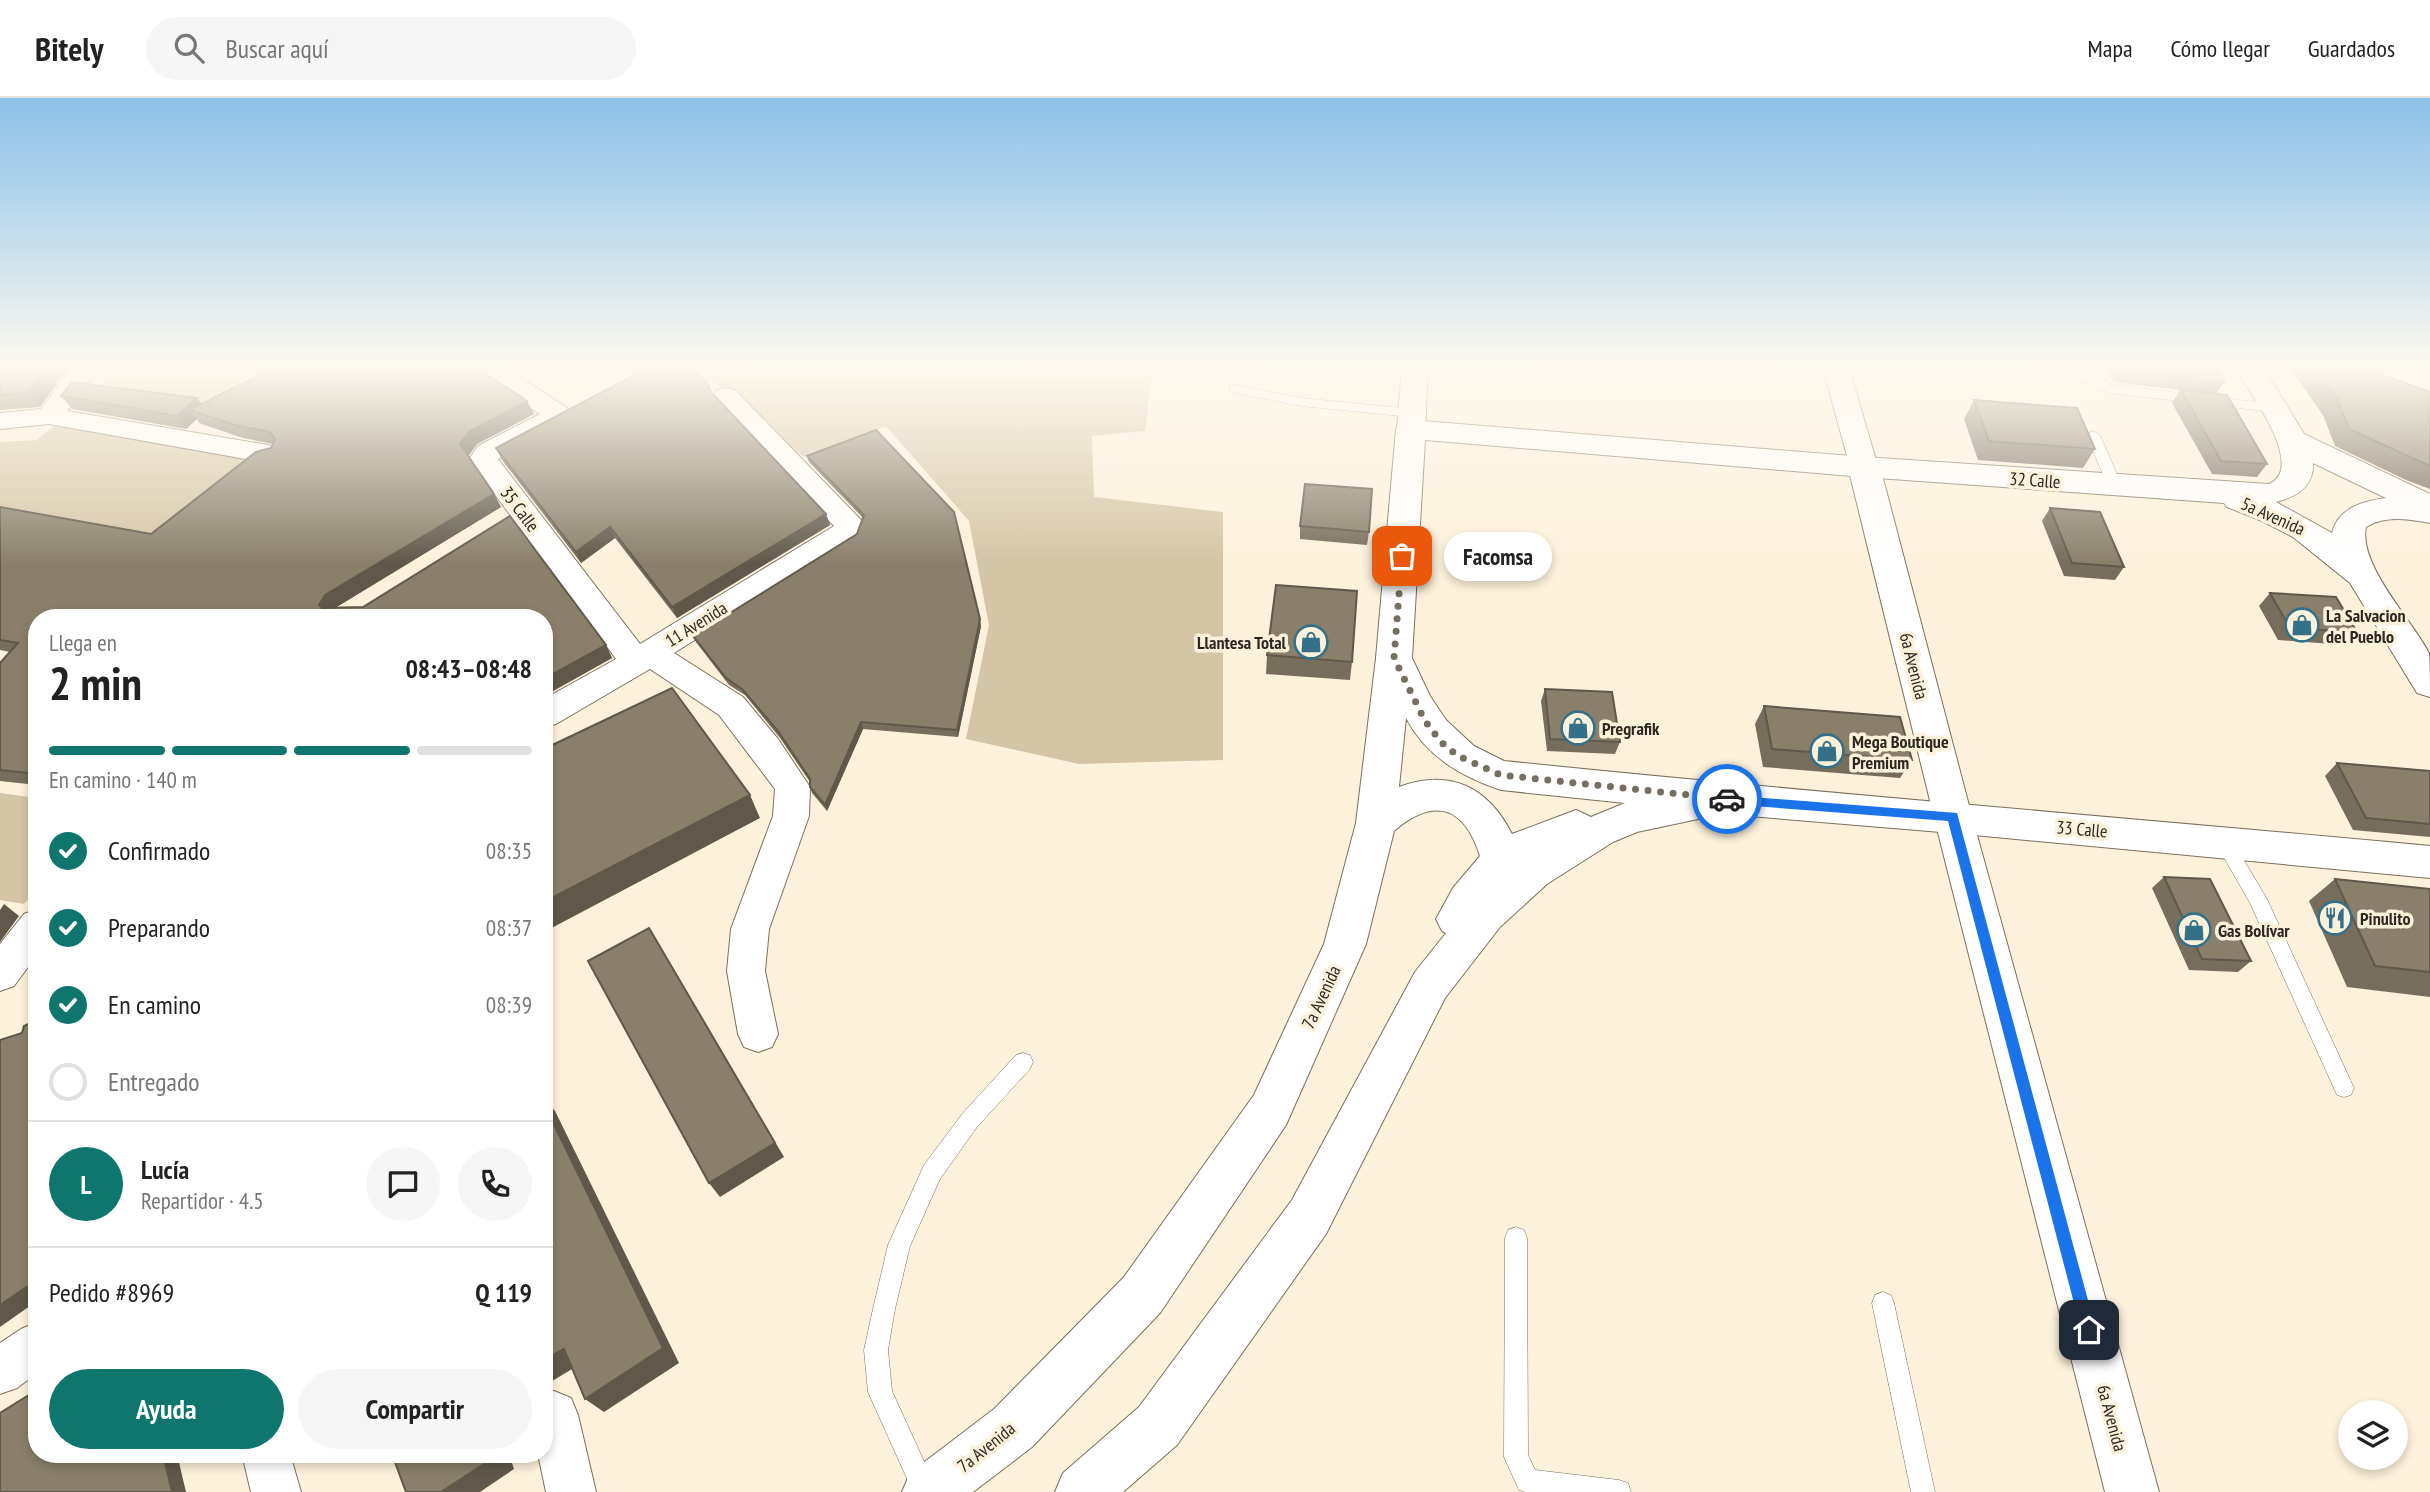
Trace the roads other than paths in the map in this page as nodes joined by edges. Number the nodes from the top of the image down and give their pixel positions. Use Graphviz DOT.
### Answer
graph roads {
  1 [pos="147,433"];
  2 [pos="526,433"];
  3 [pos="762,433"];
  4 [pos="1411,433"];
  5 [pos="1530,433"];
  6 [pos="1854,433"];
  7 [pos="2288,433"];
  8 [pos="2093,435"];
  9 [pos="2293,441"];
  10 [pos="268,454"];
  11 [pos="1864,467"];
  12 [pos="2115,486"];
  13 [pos="2208,493"];
  14 [pos="2430,509"];
  15 [pos="2364,578"];
  16 [pos="642,658"];
  17 [pos="1394,658"];
  18 [pos="2430,684"];
  19 [pos="553,710"];
  20 [pos="1734,800"];
  21 [pos="1631,817"];
  22 [pos="1952,817"];
  23 [pos="1376,823"];
  24 [pos="2224,842"];
  25 [pos="1502,859"];
  26 [pos="2430,862"];
  27 [pos="28,937"];
  28 [pos="0,974"];
  29 [pos="1430,985"];
  30 [pos="758,1034"];
  31 [pos="1023,1062"];
  32 [pos="2344,1088"];
  33 [pos="1516,1238"];
  34 [pos="1883,1303"];
  35 [pos="28,1351"];
  36 [pos="0,1371"];
  37 [pos="554,1415"];
  38 [pos="268,1463"];
  39 [pos="276,1492"];
  40 [pos="570,1492"];
  41 [pos="928,1492"];
  42 [pos="1082,1492"];
  43 [pos="1619,1492"];
  44 [pos="1923,1492"];
  45 [pos="2132,1492"];
  1 -- 10 [label="street"];
  2 -- 16 [label="street, 35 Calle"];
  3 -- 16 [label="street, 11 Avenida"];
  4 -- 17 [label="main road, 7a Avenida"];
  5 -- 11 [label="main road, 32 Calle"];
  6 -- 11 [label="street, 6a Avenida"];
  7 -- 9 [label="main road"];
  8 -- 12 [label="lane"];
  9 -- 13 [label="main road, 32 Calle"];
  9 -- 14 [label="main road"];
  11 -- 12 [label="main road, 32 Calle"];
  11 -- 22 [label="main road, 6a Avenida"];
  12 -- 13 [label="main road, 32 Calle"];
  13 -- 15 [label="main road, 5a Avenida"];
  14 -- 15 [label="main road, 5a Avenida"];
  15 -- 18 [label="main road, 5a Avenida"];
  16 -- 19 [label="street, 11 Avenida"];
  16 -- 30 [label="street"];
  17 -- 20 [label="main road"];
  17 -- 23 [label="main road, 7a Avenida"];
  20 -- 21 [label="main road"];
  20 -- 22 [label="main road, 33 Calle"];
  21 -- 25 [label="main road"];
  21 -- 29 [label="main road"];
  22 -- 24 [label="main road, 33 Calle"];
  22 -- 45 [label="main road, 6a Avenida"];
  23 -- 25 [label="main road"];
  23 -- 41 [label="main road, 7a Avenida"];
  24 -- 26 [label="main road, 33 Calle"];
  24 -- 32 [label="lane"];
  25 -- 29 [label="main road"];
  27 -- 28 [label="street"];
  29 -- 42 [label="main road"];
  31 -- 41 [label="lane"];
  33 -- 43 [label="lane"];
  34 -- 44 [label="lane"];
  35 -- 36 [label="street"];
  37 -- 40 [label="street"];
  38 -- 39 [label="street"];
}
